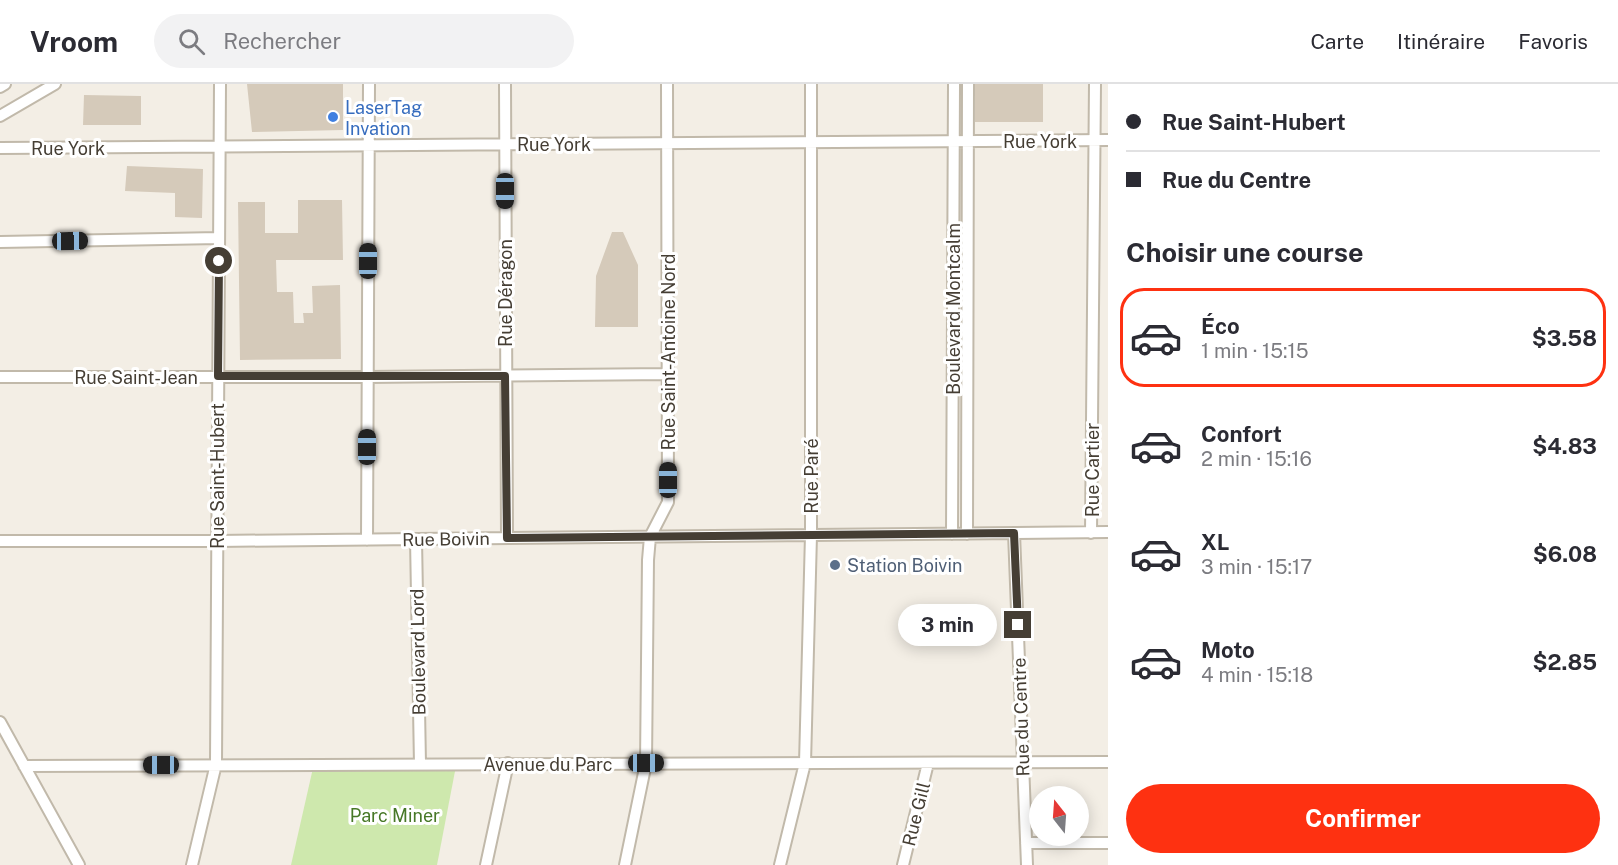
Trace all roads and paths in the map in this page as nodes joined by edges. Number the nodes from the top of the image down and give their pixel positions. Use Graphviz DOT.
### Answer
graph roads {
  1 [pos="5,84"];
  2 [pos="55,84"];
  3 [pos="220,84"];
  4 [pos="369,84"];
  5 [pos="505,84"];
  6 [pos="668,84"];
  7 [pos="811,84"];
  8 [pos="954,84"];
  9 [pos="968,84"];
  10 [pos="1095,84"];
  11 [pos="0,87"];
  12 [pos="0,116"];
  13 [pos="1094,140"];
  14 [pos="1108,140"];
  15 [pos="953,141"];
  16 [pos="967,141"];
  17 [pos="811,142"];
  18 [pos="668,143"];
  19 [pos="505,145"];
  20 [pos="368,146"];
  21 [pos="220,147"];
  22 [pos="0,148"];
  23 [pos="219,238"];
  24 [pos="0,242"];
  25 [pos="668,374"];
  26 [pos="218,376"];
  27 [pos="505,376"];
  28 [pos="0,377"];
  29 [pos="368,377"];
  30 [pos="1091,532"];
  31 [pos="1108,532"];
  32 [pos="1014,533"];
  33 [pos="952,534"];
  34 [pos="967,534"];
  35 [pos="811,536"];
  36 [pos="650,537"];
  37 [pos="507,538"];
  38 [pos="416,539"];
  39 [pos="367,540"];
  40 [pos="0,541"];
  41 [pos="217,542"];
  42 [pos="0,722"];
  43 [pos="1023,762"];
  44 [pos="1108,762"];
  45 [pos="508,763"];
  46 [pos="646,763"];
  47 [pos="805,763"];
  48 [pos="928,763"];
  49 [pos="216,764"];
  50 [pos="420,764"];
  51 [pos="24,766"];
  52 [pos="1026,843"];
  53 [pos="1108,843"];
  54 [pos="79,865"];
  55 [pos="192,865"];
  56 [pos="486,865"];
  57 [pos="625,865"];
  58 [pos="780,865"];
  59 [pos="903,865"];
  60 [pos="1027,865"];
  1 -- 11 [label="street"];
  2 -- 12 [label="street"];
  3 -- 21 [label="street, Rue Saint-Hubert"];
  4 -- 20 [label="street"];
  5 -- 19 [label="street, Rue Déragon"];
  6 -- 18 [label="street, Rue Saint-Antoine Nord"];
  7 -- 17 [label="street, Rue Paré"];
  8 -- 15 [label="street, Boulevard Montcalm"];
  9 -- 16 [label="street, Boulevard Montcalm"];
  10 -- 13 [label="street, Rue Cartier"];
  13 -- 14 [label="street, Rue York"];
  13 -- 16 [label="street, Rue York"];
  13 -- 30 [label="street, Rue Cartier"];
  15 -- 16 [label="street, Rue York"];
  15 -- 17 [label="street, Rue York"];
  15 -- 33 [label="street, Boulevard Montcalm"];
  16 -- 34 [label="street, Boulevard Montcalm"];
  17 -- 18 [label="street, Rue York"];
  17 -- 35 [label="street, Rue Paré"];
  18 -- 19 [label="street, Rue York"];
  18 -- 25 [label="street, Rue Saint-Antoine Nord"];
  19 -- 20 [label="street, Rue York"];
  19 -- 27 [label="street, Rue Déragon"];
  20 -- 21 [label="street, Rue York"];
  20 -- 29 [label="street"];
  21 -- 22 [label="street, Rue York"];
  21 -- 23 [label="street, Rue Saint-Hubert"];
  23 -- 24 [label="street"];
  23 -- 26 [label="street, Rue Saint-Hubert"];
  25 -- 27 [label="street, Rue Saint-Jean"];
  25 -- 36 [label="street, Rue Saint-Antoine Nord"];
  26 -- 28 [label="street, Rue Saint-Jean"];
  26 -- 29 [label="street, Rue Saint-Jean"];
  26 -- 41 [label="street, Rue Saint-Hubert"];
  27 -- 29 [label="street, Rue Saint-Jean"];
  27 -- 37 [label="street, Rue Déragon"];
  29 -- 39 [label="street"];
  30 -- 31 [label="street, Rue Boivin"];
  30 -- 32 [label="street, Rue Boivin"];
  32 -- 34 [label="street, Rue Boivin"];
  32 -- 43 [label="street, Rue du Centre"];
  33 -- 34 [label="street, Rue Boivin"];
  33 -- 35 [label="street, Rue Boivin"];
  35 -- 36 [label="street, Rue Boivin"];
  35 -- 47 [label="street, Rue Paré"];
  36 -- 37 [label="street, Rue Boivin"];
  36 -- 46 [label="street, Rue Saint-Antoine Nord"];
  37 -- 38 [label="street, Rue Boivin"];
  38 -- 39 [label="street, Rue Boivin"];
  38 -- 50 [label="street, Boulevard Lord"];
  39 -- 41 [label="street, Rue Boivin"];
  40 -- 41 [label="street, Rue Boivin"];
  41 -- 49 [label="street, Rue Saint-Hubert"];
  42 -- 51 [label="street"];
  43 -- 44 [label="street, Avenue du Parc"];
  43 -- 48 [label="street, Avenue du Parc"];
  43 -- 52 [label="street, Rue du Centre"];
  45 -- 46 [label="street, Avenue du Parc"];
  45 -- 50 [label="street, Avenue du Parc"];
  45 -- 56 [label="street"];
  46 -- 47 [label="street, Avenue du Parc"];
  46 -- 57 [label="street, Rue Saint-Antoine Nord"];
  47 -- 48 [label="street, Avenue du Parc"];
  47 -- 58 [label="street, Rue Paré"];
  48 -- 59 [label="street, Rue Gill"];
  49 -- 50 [label="street, Avenue du Parc"];
  49 -- 51 [label="street, Avenue du Parc"];
  49 -- 55 [label="street, Rue Saint-Hubert"];
  51 -- 54 [label="street"];
  52 -- 53 [label="street"];
  52 -- 60 [label="street, Rue du Centre"];
}
